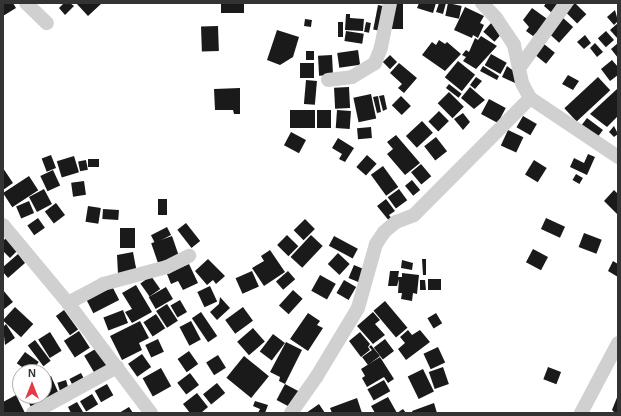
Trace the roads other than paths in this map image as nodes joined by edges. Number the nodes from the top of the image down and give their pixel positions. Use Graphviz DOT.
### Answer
graph roads {
  1 [pos="26,3"];
  2 [pos="390,3"];
  3 [pos="482,3"];
  4 [pos="566,3"];
  5 [pos="47,23"];
  6 [pos="520,67"];
  7 [pos="328,80"];
  8 [pos="530,98"];
  9 [pos="618,157"];
  10 [pos="3,225"];
  11 [pos="188,256"];
  12 [pos="68,303"];
  13 [pos="618,343"];
  14 [pos="117,367"];
  15 [pos="33,413"];
  16 [pos="151,413"];
  17 [pos="291,413"];
  18 [pos="581,413"];
  1 -- 5 [label="street"];
  2 -- 7 [label="street"];
  3 -- 6 [label="street"];
  4 -- 6 [label="street"];
  6 -- 8 [label="street"];
  8 -- 9 [label="street"];
  8 -- 17 [label="street"];
  10 -- 12 [label="street"];
  11 -- 12 [label="street"];
  12 -- 14 [label="street"];
  13 -- 18 [label="street"];
  14 -- 15 [label="street"];
  14 -- 16 [label="street"];
}
